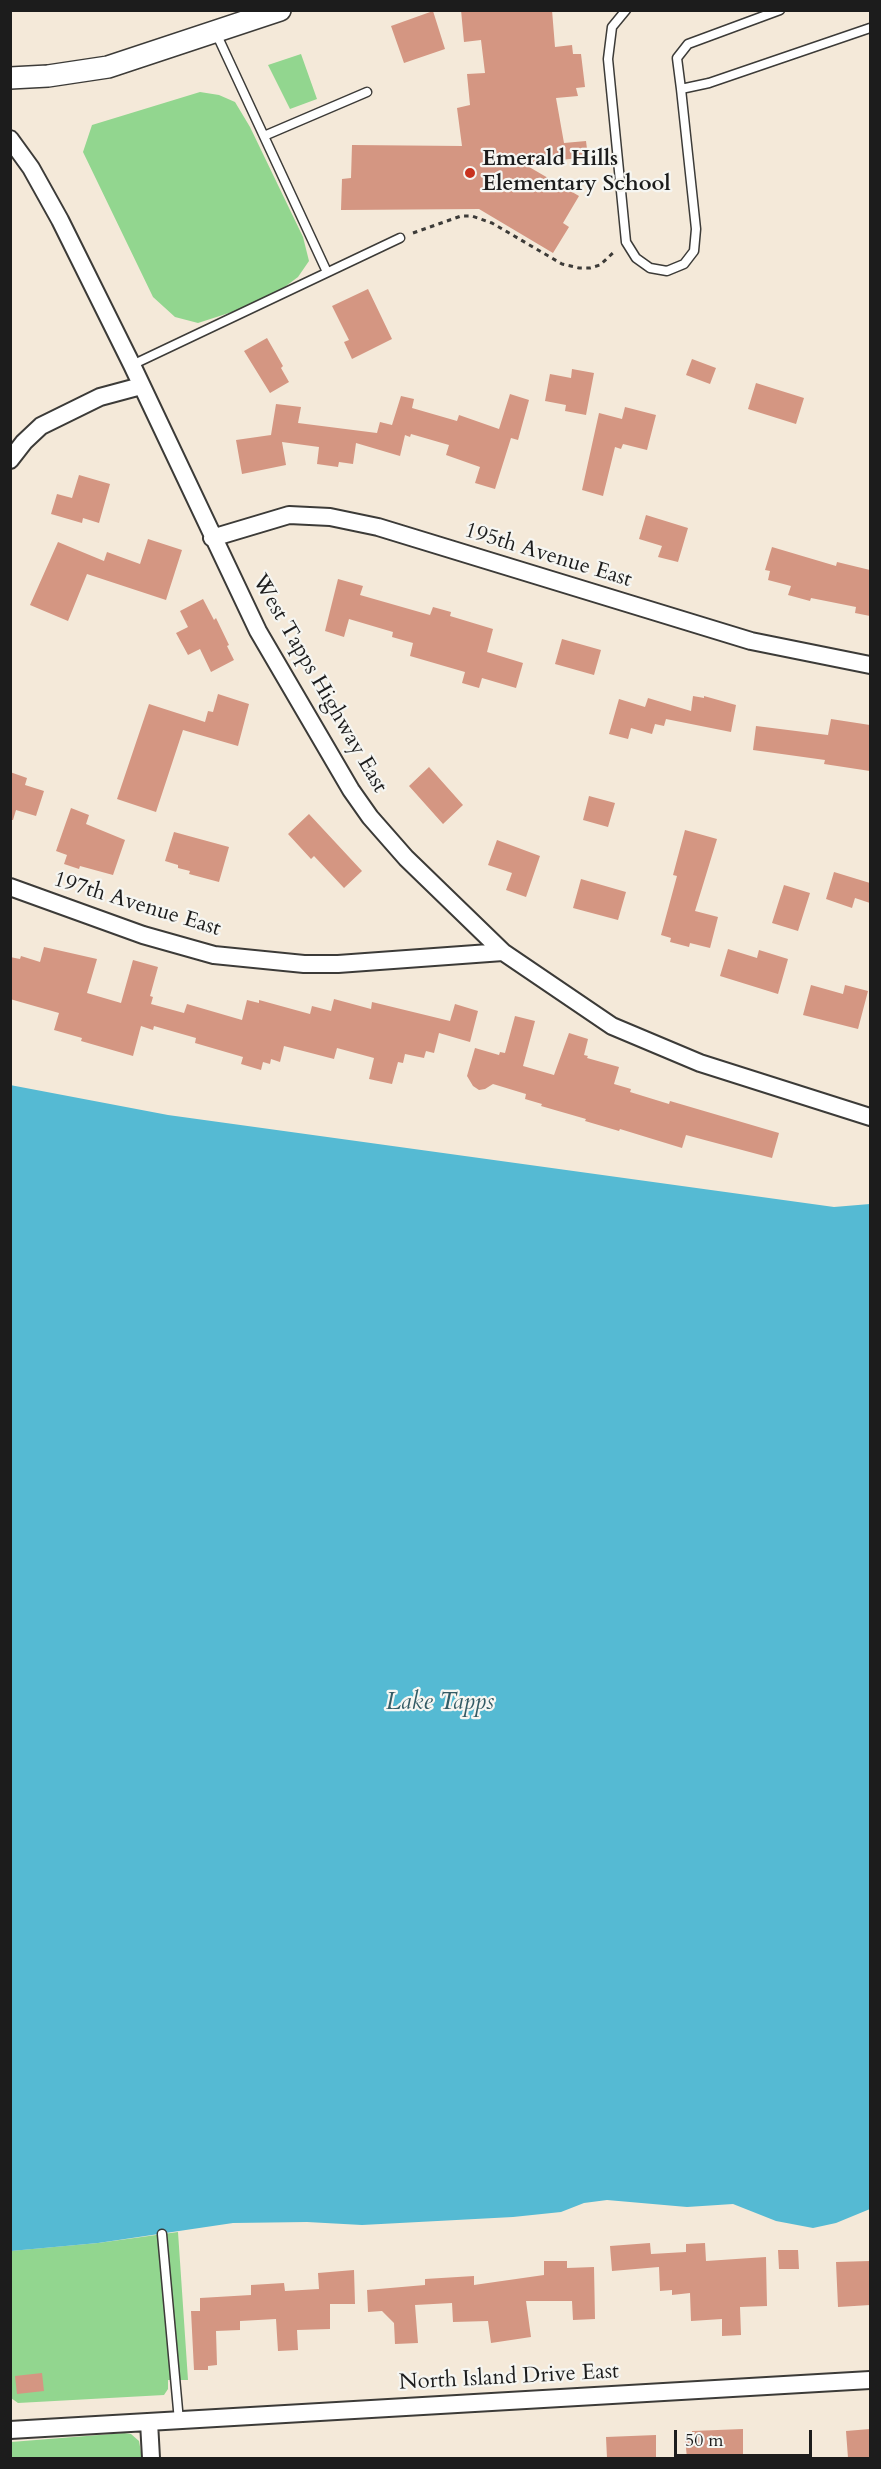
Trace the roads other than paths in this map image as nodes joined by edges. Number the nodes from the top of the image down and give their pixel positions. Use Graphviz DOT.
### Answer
graph roads {
  1 [pos="280,10"];
  2 [pos="626,10"];
  3 [pos="780,10"];
  4 [pos="870,28"];
  5 [pos="216,33"];
  6 [pos="10,78"];
  7 [pos="681,89"];
  8 [pos="367,92"];
  9 [pos="264,136"];
  10 [pos="10,139"];
  11 [pos="400,238"];
  12 [pos="327,272"];
  13 [pos="132,365"];
  14 [pos="141,386"];
  15 [pos="10,460"];
  16 [pos="212,538"];
  17 [pos="870,665"];
  18 [pos="10,887"];
  19 [pos="502,952"];
  20 [pos="870,1117"];
  21 [pos="162,2234"];
  22 [pos="870,2380"];
  23 [pos="179,2421"];
  24 [pos="149,2422"];
  25 [pos="10,2430"];
  26 [pos="151,2458"];
  1 -- 5 [label="street"];
  2 -- 7 [label="lane"];
  3 -- 7 [label="lane"];
  4 -- 7 [label="lane"];
  5 -- 6 [label="street"];
  5 -- 9 [label="lane"];
  8 -- 9 [label="lane"];
  9 -- 12 [label="lane"];
  10 -- 13 [label="street, West Tapps Highway East"];
  11 -- 12 [label="lane"];
  12 -- 13 [label="lane"];
  13 -- 14 [label="street, West Tapps Highway East"];
  14 -- 15 [label="street"];
  14 -- 16 [label="street, West Tapps Highway East"];
  16 -- 17 [label="street, 195th Avenue East"];
  16 -- 19 [label="street, West Tapps Highway East"];
  18 -- 19 [label="street, 197th Avenue East"];
  19 -- 20 [label="street, West Tapps Highway East"];
  21 -- 23 [label="lane"];
  22 -- 23 [label="street, North Island Drive East"];
  23 -- 24 [label="street, North Island Drive East"];
  24 -- 25 [label="street, North Island Drive East"];
  24 -- 26 [label="street"];
}
